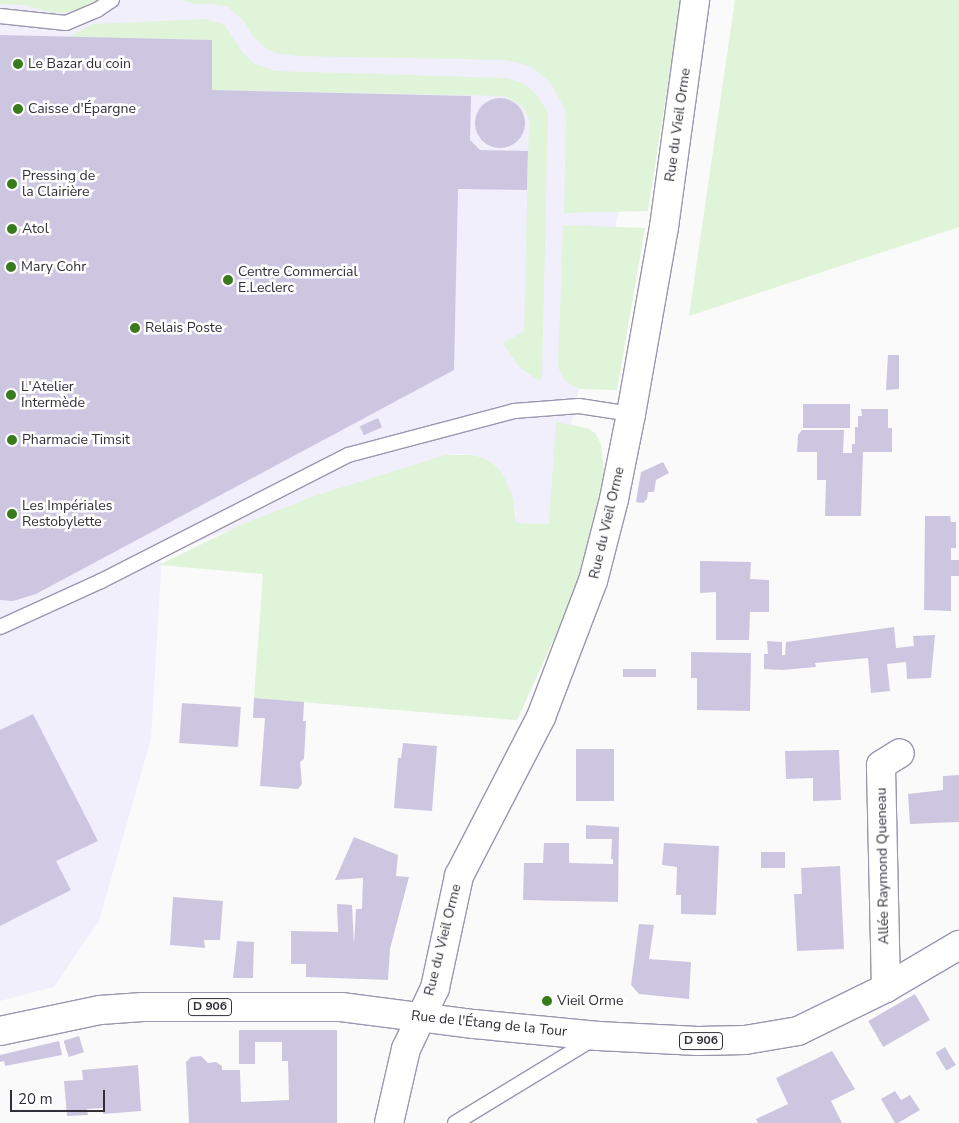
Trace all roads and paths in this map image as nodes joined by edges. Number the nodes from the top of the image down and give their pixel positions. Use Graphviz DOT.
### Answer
graph roads {
  1 [pos="112,0"];
  2 [pos="695,0"];
  3 [pos="0,16"];
  4 [pos="631,414"];
  5 [pos="0,627"];
  6 [pos="900,753"];
  7 [pos="959,945"];
  8 [pos="886,988"];
  9 [pos="421,1017"];
  10 [pos="0,1031"];
  11 [pos="598,1036"];
  12 [pos="389,1123"];
  13 [pos="455,1123"];
  1 -- 3 [label="lane"];
  2 -- 4 [label="street, Rue du Vieil Orme"];
  4 -- 5 [label="lane"];
  4 -- 9 [label="street, Rue du Vieil Orme"];
  6 -- 8 [label="street, Allée Raymond Queneau"];
  7 -- 8 [label="street, Rue de l'Étang de la Tour / D 906"];
  8 -- 11 [label="street, Rue de l'Étang de la Tour / D 906"];
  9 -- 10 [label="street, Rue de l'Étang de la Tour / D 906"];
  9 -- 11 [label="street, Rue de l'Étang de la Tour / D 906"];
  9 -- 12 [label="street, Rue du Vieil Orme"];
  11 -- 13 [label="lane"];
}
